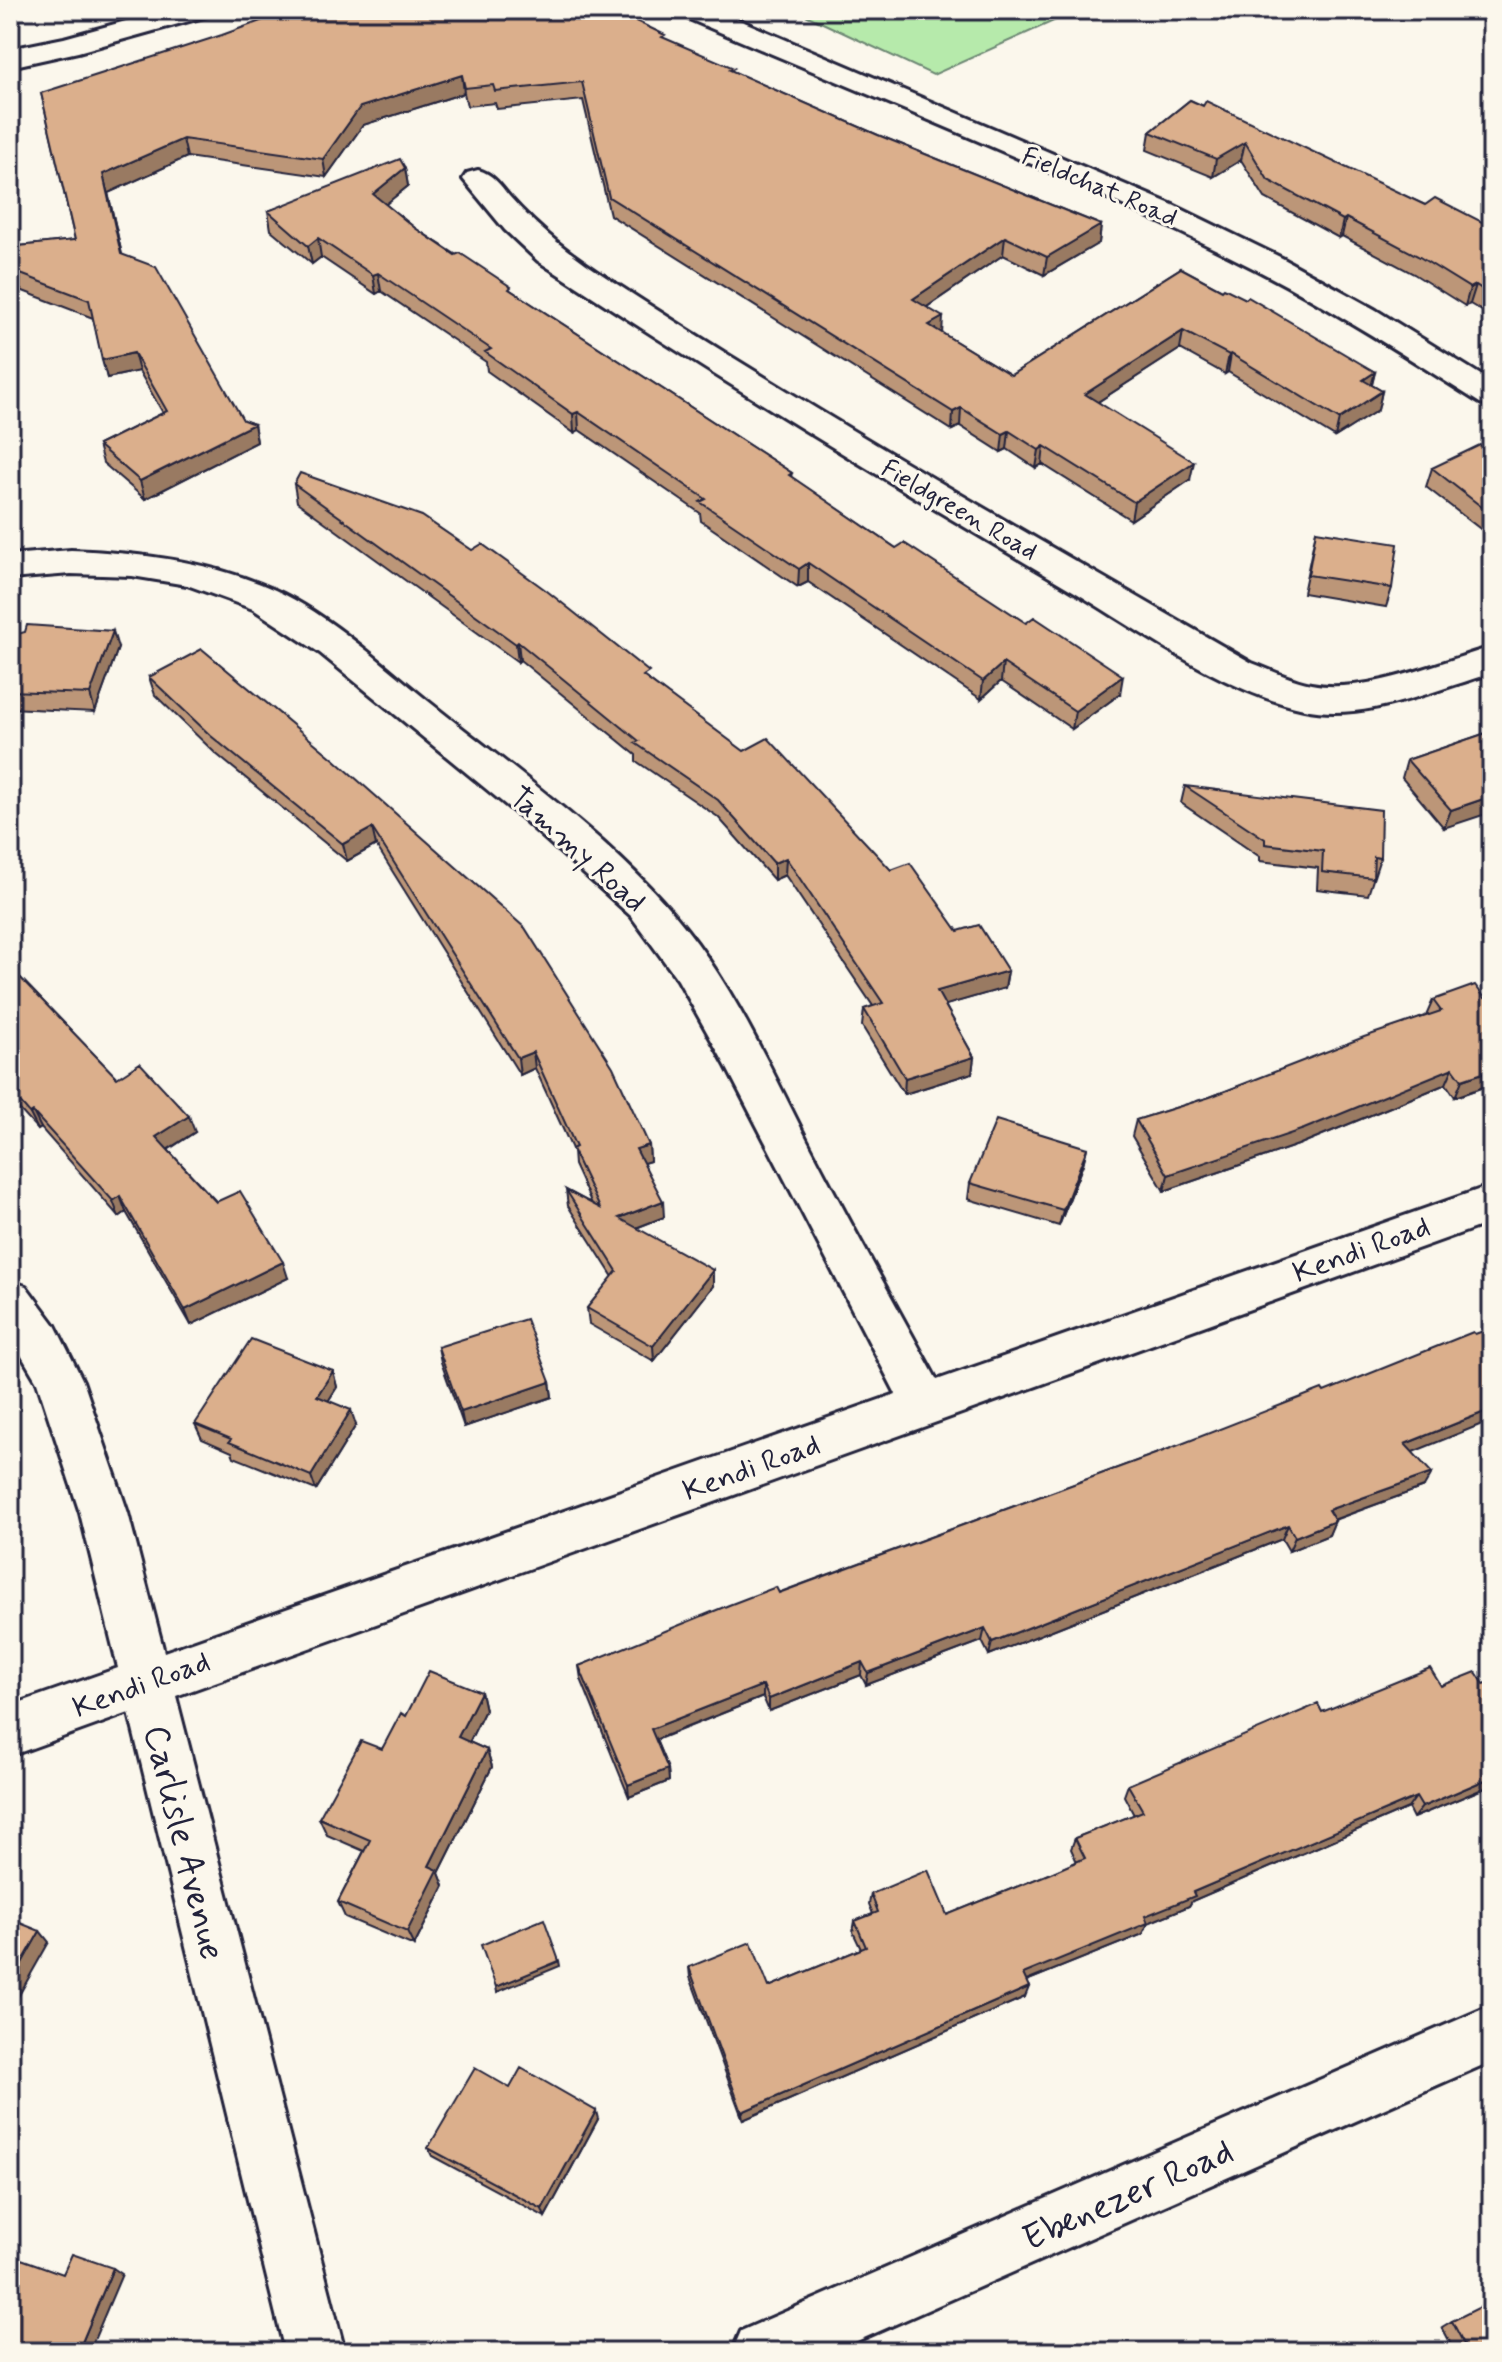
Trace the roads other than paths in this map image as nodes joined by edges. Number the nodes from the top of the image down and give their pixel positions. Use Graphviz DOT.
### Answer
graph roads {
  1 [pos="197,10"];
  2 [pos="692,10"];
  3 [pos="10,58"];
  4 [pos="478,179"];
  5 [pos="1492,396"];
  6 [pos="10,567"];
  7 [pos="1492,660"];
  8 [pos="1492,1203"];
  9 [pos="10,1300"];
  10 [pos="926,1405"];
  11 [pos="145,1683"];
  12 [pos="10,1731"];
  13 [pos="1492,2033"];
  14 [pos="315,2352"];
  15 [pos="762,2352"];
  1 -- 3 [label="street"];
  2 -- 5 [label="street, Fieldchat Road"];
  4 -- 7 [label="street, Fieldgreen Road"];
  6 -- 10 [label="street, Tammy Road"];
  8 -- 10 [label="street, Kendi Road"];
  9 -- 11 [label="street, Carlisle Avenue"];
  10 -- 11 [label="street, Kendi Road"];
  11 -- 12 [label="street, Kendi Road"];
  11 -- 14 [label="street, Carlisle Avenue"];
  13 -- 15 [label="street, Ebenezer Road"];
}
